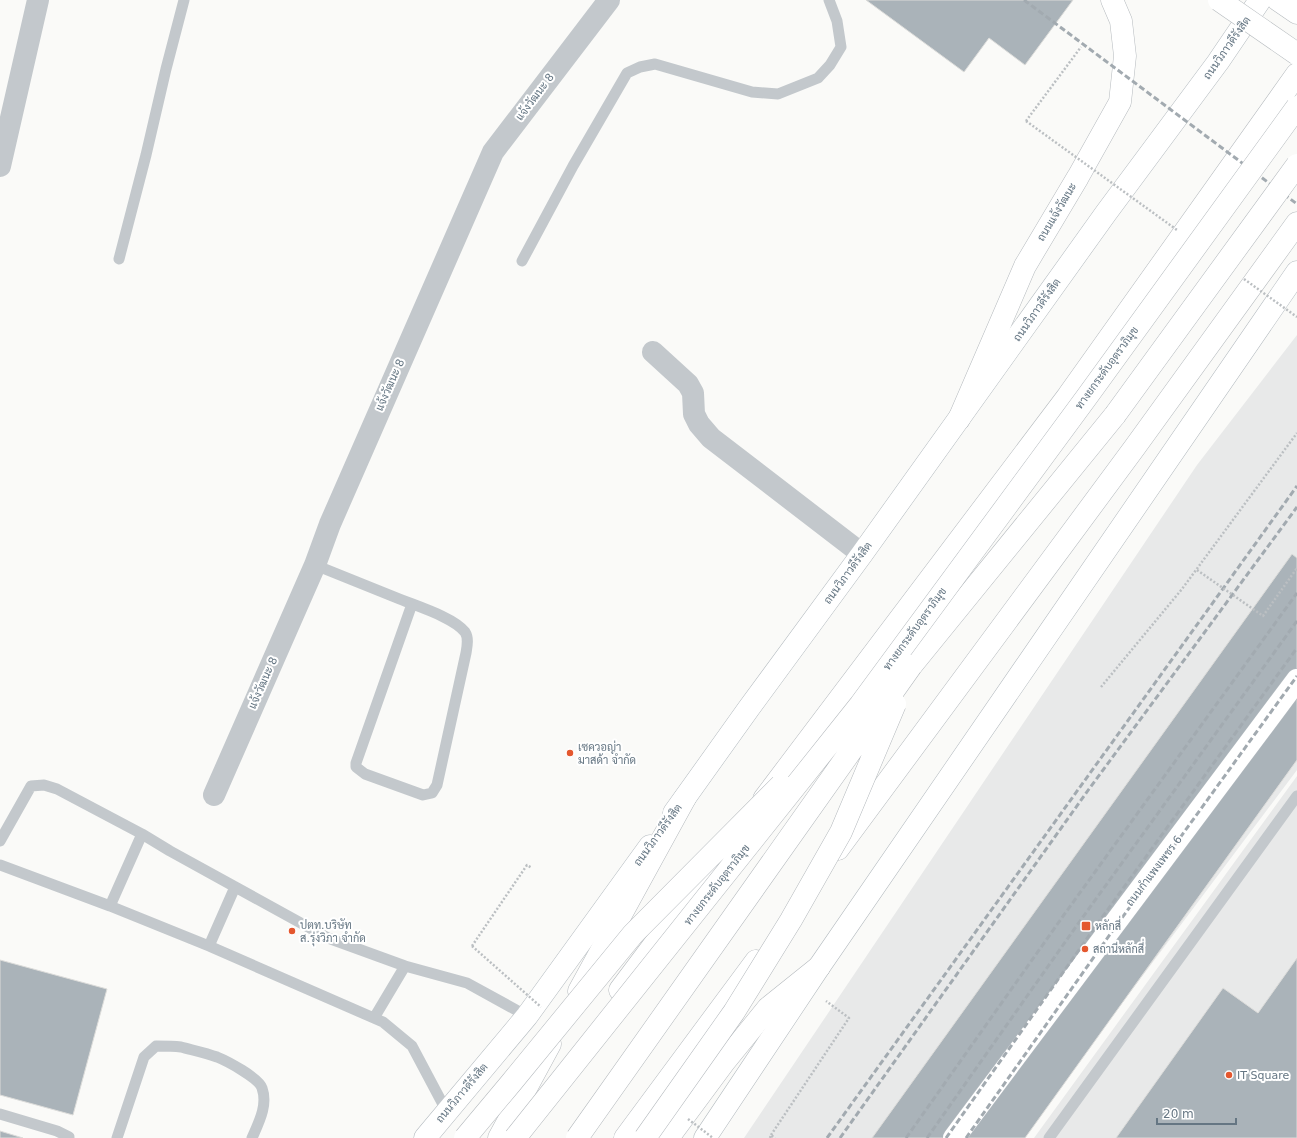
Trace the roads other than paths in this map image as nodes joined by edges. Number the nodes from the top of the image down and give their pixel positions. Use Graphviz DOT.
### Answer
graph roads {
  1 [pos="38,0"];
  2 [pos="184,0"];
  3 [pos="609,0"];
  4 [pos="828,0"];
  5 [pos="1112,0"];
  6 [pos="1219,0"];
  7 [pos="1260,0"];
  8 [pos="1278,0"];
  9 [pos="1297,13"];
  10 [pos="1297,54"];
  11 [pos="1297,74"];
  12 [pos="1297,107"];
  13 [pos="1297,165"];
  14 [pos="0,166"];
  15 [pos="1297,223"];
  16 [pos="118,259"];
  17 [pos="522,261"];
  18 [pos="1297,272"];
  19 [pos="652,352"];
  20 [pos="959,419"];
  21 [pos="862,554"];
  22 [pos="315,565"];
  23 [pos="412,604"];
  24 [pos="912,666"];
  25 [pos="1297,680"];
  26 [pos="860,705"];
  27 [pos="214,795"];
  28 [pos="1297,796"];
  29 [pos="685,798"];
  30 [pos="142,834"];
  31 [pos="0,841"];
  32 [pos="0,865"];
  33 [pos="235,887"];
  34 [pos="110,906"];
  35 [pos="209,946"];
  36 [pos="405,966"];
  37 [pos="819,967"];
  38 [pos="527,1016"];
  39 [pos="374,1018"];
  40 [pos="725,1061"];
  41 [pos="447,1112"];
  42 [pos="0,1114"];
  43 [pos="70,1138"];
  44 [pos="117,1138"];
  45 [pos="252,1138"];
  46 [pos="425,1138"];
  47 [pos="465,1138"];
  48 [pos="499,1138"];
  49 [pos="508,1138"];
  50 [pos="515,1138"];
  51 [pos="577,1138"];
  52 [pos="625,1138"];
  53 [pos="639,1138"];
  54 [pos="645,1138"];
  55 [pos="668,1138"];
  56 [pos="705,1138"];
  57 [pos="954,1138"];
  58 [pos="1049,1138"];
  1 -- 14 [label="street"];
  2 -- 16 [label="lane"];
  3 -- 22 [label="street, แจ้งวัฒนะ 8"];
  4 -- 17 [label="lane"];
  5 -- 20 [label="main road, ถนนแจ้งวัฒนะ"];
  6 -- 10 [label="main road, bridge"];
  7 -- 20 [label="main road, ถนนวิภาวดีรังสิต"];
  8 -- 9 [label="main road"];
  11 -- 49 [label="main road"];
  12 -- 26 [label="main road, ทางยกระดับอุตราภิมุข, bridge"];
  13 -- 24 [label="main road, ทางยกระดับอุตราภิมุข, bridge"];
  15 -- 52 [label="main road"];
  18 -- 37 [label="main road"];
  19 -- 21 [label="street"];
  20 -- 21 [label="main road, ถนนวิภาวดีรังสิต"];
  21 -- 29 [label="main road, ถนนวิภาวดีรังสิต"];
  22 -- 23 [label="lane"];
  22 -- 27 [label="street, แจ้งวัฒนะ 8"];
  23 -- 23 [label="lane"];
  24 -- 51 [label="main road, ทางยกระดับอุตราภิมุข, bridge"];
  24 -- 54 [label="main road, bridge"];
  25 -- 57 [label="main road, ถนนกำแพงเพชร 6"];
  26 -- 47 [label="main road, bridge"];
  26 -- 50 [label="main road, ทางยกระดับอุตราภิมุข, bridge"];
  28 -- 58 [label="lane"];
  29 -- 38 [label="main road, ถนนวิภาวดีรังสิต"];
  29 -- 48 [label="main road"];
  30 -- 31 [label="lane"];
  30 -- 33 [label="lane"];
  30 -- 34 [label="lane"];
  32 -- 34 [label="lane"];
  33 -- 35 [label="lane"];
  33 -- 36 [label="lane"];
  34 -- 35 [label="lane"];
  35 -- 39 [label="lane"];
  36 -- 38 [label="lane"];
  36 -- 39 [label="lane"];
  37 -- 40 [label="main road"];
  37 -- 56 [label="main road"];
  38 -- 41 [label="main road, ถนนวิภาวดีรังสิต"];
  39 -- 41 [label="lane"];
  40 -- 53 [label="main road"];
  40 -- 55 [label="main road"];
  41 -- 46 [label="main road, ถนนวิภาวดีรังสิต"];
  42 -- 43 [label="lane"];
  44 -- 45 [label="lane"];
}
